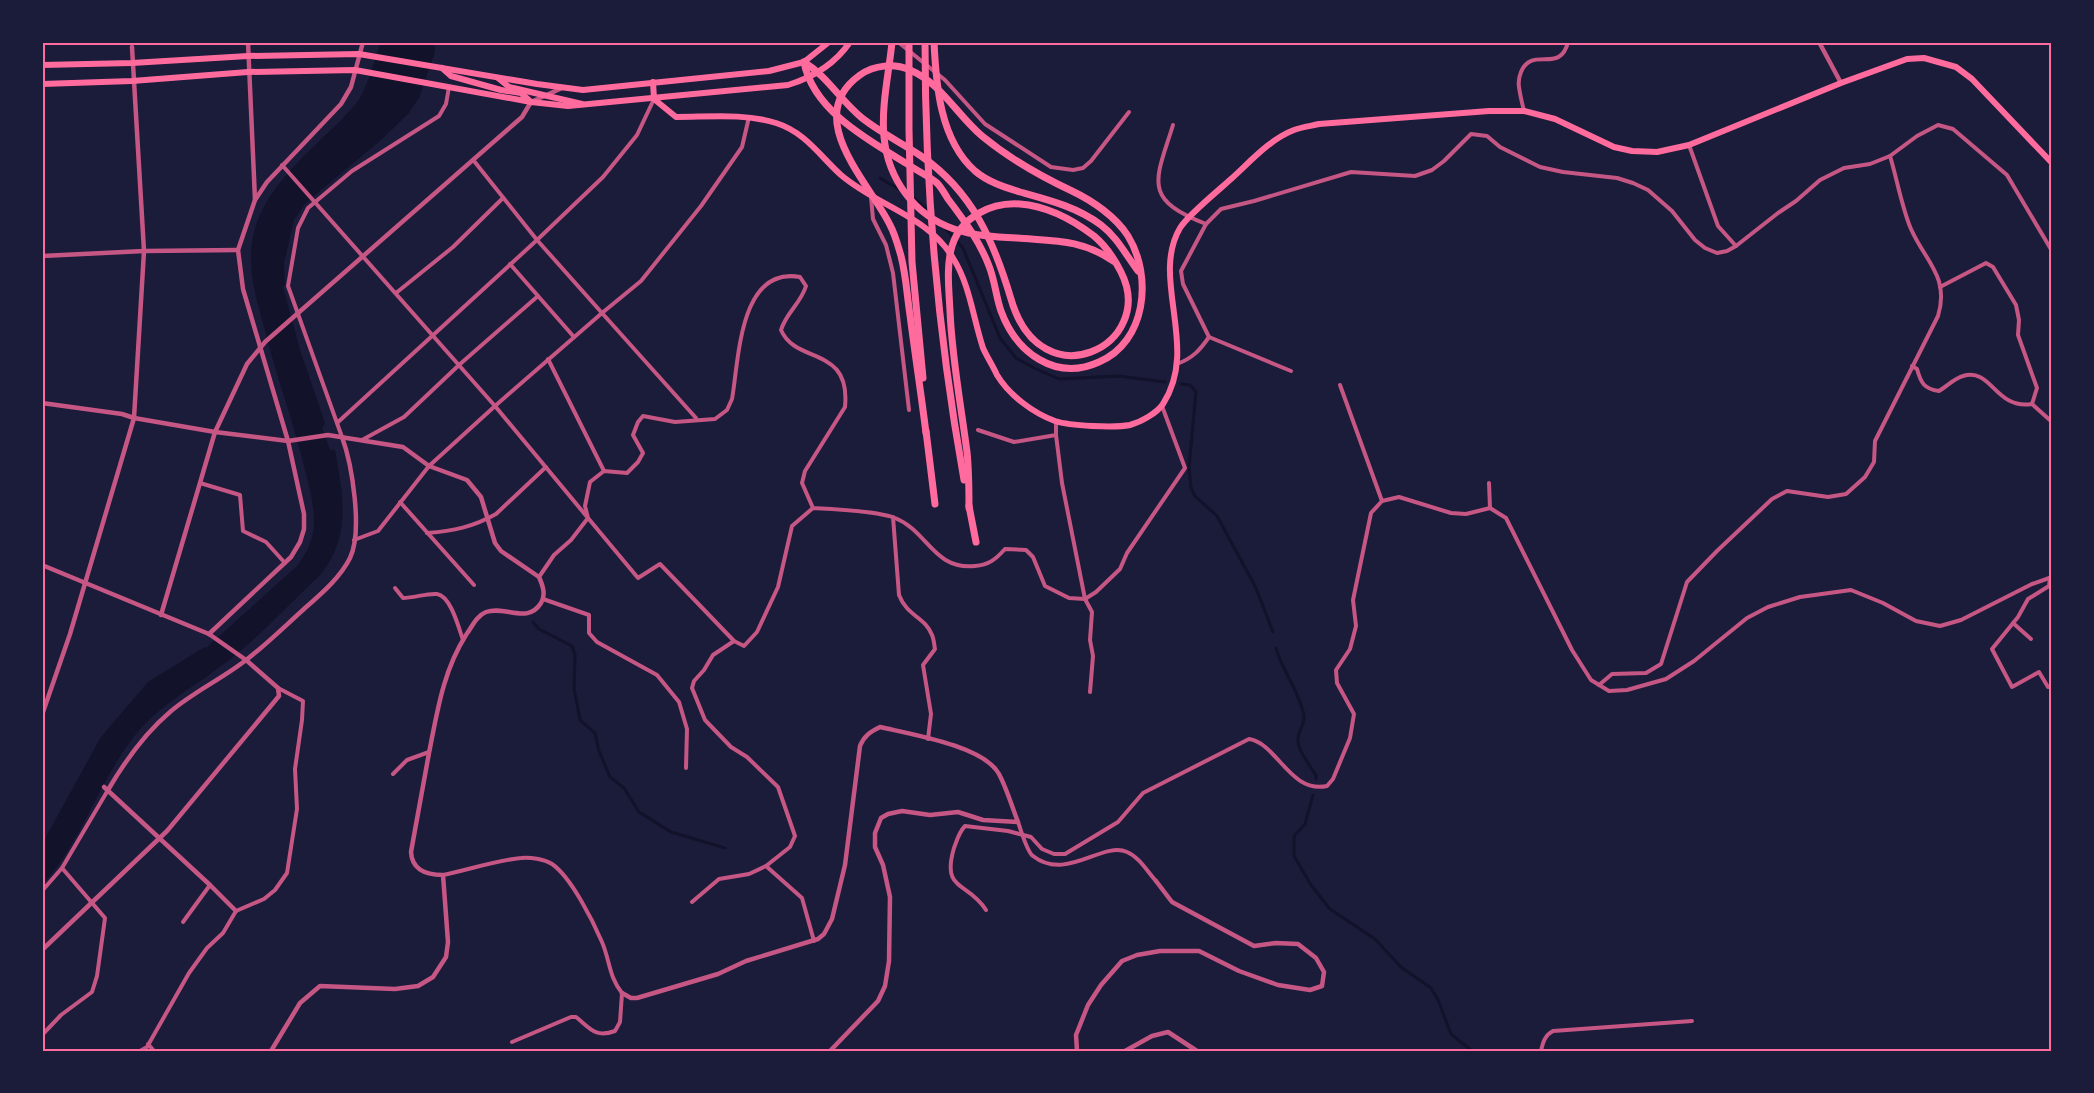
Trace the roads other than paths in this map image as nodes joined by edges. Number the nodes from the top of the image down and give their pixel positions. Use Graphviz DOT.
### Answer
graph roads {
  1 [pos="248,42"];
  2 [pos="363,42"];
  3 [pos="829,42"];
  4 [pos="850,42"];
  5 [pos="892,42"];
  6 [pos="898,42"];
  7 [pos="909,42"];
  8 [pos="925,42"];
  9 [pos="934,42"];
  10 [pos="1568,42"];
  11 [pos="1819,42"];
  12 [pos="132,47"];
  13 [pos="359,54"];
  14 [pos="248,56"];
  15 [pos="804,62"];
  16 [pos="132,63"];
  17 [pos="42,65"];
  18 [pos="441,68"];
  19 [pos="355,70"];
  20 [pos="248,72"];
  21 [pos="819,72"];
  22 [pos="498,78"];
  23 [pos="807,79"];
  24 [pos="132,81"];
  25 [pos="653,82"];
  26 [pos="1841,83"];
  27 [pos="42,84"];
  28 [pos="450,87"];
  29 [pos="562,88"];
  30 [pos="546,94"];
  31 [pos="654,99"];
  32 [pos="531,102"];
  33 [pos="584,105"];
  34 [pos="1524,111"];
  35 [pos="1129,112"];
  36 [pos="749,117"];
  37 [pos="1173,124"];
  38 [pos="1689,145"];
  39 [pos="1890,156"];
  40 [pos="474,161"];
  41 [pos="2052,164"];
  42 [pos="282,165"];
  43 [pos="872,197"];
  44 [pos="503,198"];
  45 [pos="255,200"];
  46 [pos="312,200"];
  47 [pos="1206,224"];
  48 [pos="537,240"];
  49 [pos="1736,246"];
  50 [pos="238,250"];
  51 [pos="144,251"];
  52 [pos="2052,251"];
  53 [pos="42,256"];
  54 [pos="363,256"];
  55 [pos="510,264"];
  56 [pos="1117,264"];
  57 [pos="1140,273"];
  58 [pos="1940,286"];
  59 [pos="396,293"];
  60 [pos="538,296"];
  61 [pos="299,313"];
  62 [pos="602,313"];
  63 [pos="433,335"];
  64 [pos="574,337"];
  65 [pos="1209,337"];
  66 [pos="260,348"];
  67 [pos="548,359"];
  68 [pos="1177,363"];
  69 [pos="459,365"];
  70 [pos="1912,366"];
  71 [pos="1291,371"];
  72 [pos="1340,385"];
  73 [pos="42,403"];
  74 [pos="2032,404"];
  75 [pos="495,406"];
  76 [pos="1162,406"];
  77 [pos="909,410"];
  78 [pos="134,418"];
  79 [pos="697,419"];
  80 [pos="1056,421"];
  81 [pos="2052,422"];
  82 [pos="337,423"];
  83 [pos="978,430"];
  84 [pos="215,432"];
  85 [pos="926,433"];
  86 [pos="1056,435"];
  87 [pos="342,437"];
  88 [pos="362,440"];
  89 [pos="288,441"];
  90 [pos="429,466"];
  91 [pos="546,467"];
  92 [pos="604,471"];
  93 [pos="200,483"];
  94 [pos="1489,483"];
  95 [pos="1382,501"];
  96 [pos="400,502"];
  97 [pos="935,504"];
  98 [pos="813,508"];
  99 [pos="969,508"];
  100 [pos="1490,508"];
  101 [pos="893,517"];
  102 [pos="588,518"];
  103 [pos="487,519"];
  104 [pos="427,533"];
  105 [pos="354,540"];
  106 [pos="976,542"];
  107 [pos="285,563"];
  108 [pos="42,565"];
  109 [pos="539,577"];
  110 [pos="2051,578"];
  111 [pos="86,584"];
  112 [pos="474,585"];
  113 [pos="395,588"];
  114 [pos="1085,599"];
  115 [pos="543,600"];
  116 [pos="160,615"];
  117 [pos="2013,623"];
  118 [pos="209,634"];
  119 [pos="463,639"];
  120 [pos="2031,639"];
  121 [pos="734,641"];
  122 [pos="246,660"];
  123 [pos="1599,685"];
  124 [pos="2048,687"];
  125 [pos="278,688"];
  126 [pos="1090,692"];
  127 [pos="42,715"];
  128 [pos="928,739"];
  129 [pos="430,752"];
  130 [pos="686,768"];
  131 [pos="393,774"];
  132 [pos="106,789"];
  133 [pos="1018,822"];
  134 [pos="1024,835"];
  135 [pos="160,838"];
  136 [pos="766,866"];
  137 [pos="62,868"];
  138 [pos="444,875"];
  139 [pos="1156,881"];
  140 [pos="210,885"];
  141 [pos="42,891"];
  142 [pos="92,902"];
  143 [pos="692,902"];
  144 [pos="986,910"];
  145 [pos="236,911"];
  146 [pos="183,922"];
  147 [pos="814,940"];
  148 [pos="42,950"];
  149 [pos="622,993"];
  150 [pos="1692,1021"];
  151 [pos="42,1035"];
  152 [pos="512,1042"];
  153 [pos="148,1044"];
  154 [pos="140,1051"];
  155 [pos="154,1051"];
  156 [pos="271,1051"];
  157 [pos="830,1051"];
  158 [pos="1077,1051"];
  159 [pos="1125,1051"];
  160 [pos="1197,1051"];
  161 [pos="1541,1051"];
  1 -- 14 [label="street"];
  2 -- 13 [label="street"];
  3 -- 15 [label="main road"];
  4 -- 21 [label="main road"];
  5 -- 56 [label="highway"];
  6 -- 35 [label="street"];
  7 -- 85 [label="highway"];
  8 -- 99 [label="highway"];
  9 -- 57 [label="highway"];
  10 -- 34 [label="street"];
  11 -- 26 [label="street"];
  12 -- 16 [label="street"];
  13 -- 14 [label="main road"];
  13 -- 18 [label="main road"];
  13 -- 19 [label="street"];
  14 -- 16 [label="main road"];
  14 -- 20 [label="street"];
  15 -- 21 [label="highway"];
  15 -- 23 [label="highway"];
  15 -- 25 [label="main road"];
  16 -- 17 [label="main road"];
  16 -- 24 [label="street"];
  18 -- 22 [label="main road"];
  18 -- 32 [label="main road"];
  19 -- 20 [label="main road"];
  19 -- 28 [label="main road"];
  19 -- 42 [label="street"];
  20 -- 24 [label="main road"];
  20 -- 45 [label="street"];
  21 -- 23 [label="main road"];
  21 -- 56 [label="highway"];
  22 -- 29 [label="main road"];
  22 -- 30 [label="main road"];
  23 -- 31 [label="main road"];
  23 -- 57 [label="highway"];
  24 -- 27 [label="main road"];
  24 -- 51 [label="street"];
  25 -- 29 [label="main road"];
  25 -- 31 [label="main road"];
  26 -- 38 [label="main road"];
  26 -- 41 [label="main road"];
  28 -- 32 [label="main road"];
  28 -- 46 [label="street"];
  29 -- 30 [label="street"];
  30 -- 32 [label="street"];
  30 -- 33 [label="main road"];
  31 -- 33 [label="main road"];
  31 -- 36 [label="main road"];
  31 -- 48 [label="street"];
  32 -- 33 [label="main road"];
  32 -- 40 [label="street"];
  34 -- 38 [label="main road"];
  34 -- 68 [label="main road"];
  36 -- 43 [label="main road"];
  36 -- 62 [label="street"];
  37 -- 47 [label="street"];
  38 -- 49 [label="street"];
  39 -- 49 [label="street"];
  39 -- 52 [label="street"];
  39 -- 58 [label="street"];
  40 -- 44 [label="street"];
  40 -- 54 [label="street"];
  42 -- 45 [label="street"];
  42 -- 46 [label="street"];
  43 -- 77 [label="street"];
  43 -- 80 [label="main road"];
  44 -- 48 [label="street"];
  44 -- 59 [label="street"];
  45 -- 50 [label="street"];
  46 -- 54 [label="street"];
  46 -- 61 [label="street"];
  47 -- 49 [label="street"];
  47 -- 65 [label="street"];
  48 -- 55 [label="street"];
  48 -- 62 [label="street"];
  50 -- 51 [label="street"];
  50 -- 66 [label="street"];
  51 -- 53 [label="street"];
  51 -- 78 [label="street"];
  54 -- 59 [label="street"];
  54 -- 61 [label="street"];
  55 -- 60 [label="street"];
  55 -- 63 [label="street"];
  56 -- 99 [label="highway"];
  57 -- 85 [label="highway"];
  58 -- 70 [label="street"];
  58 -- 74 [label="street"];
  59 -- 63 [label="street"];
  60 -- 64 [label="street"];
  60 -- 69 [label="street"];
  61 -- 66 [label="street"];
  61 -- 82 [label="street"];
  62 -- 64 [label="street"];
  62 -- 79 [label="street"];
  63 -- 69 [label="street"];
  63 -- 82 [label="street"];
  64 -- 67 [label="street"];
  65 -- 68 [label="street"];
  65 -- 71 [label="street"];
  66 -- 84 [label="street"];
  66 -- 89 [label="street"];
  67 -- 75 [label="street"];
  67 -- 92 [label="street"];
  68 -- 76 [label="main road"];
  69 -- 75 [label="street"];
  69 -- 88 [label="street"];
  70 -- 74 [label="street"];
  70 -- 123 [label="street"];
  72 -- 95 [label="street"];
  73 -- 78 [label="street"];
  74 -- 81 [label="street"];
  75 -- 90 [label="street"];
  75 -- 91 [label="street"];
  76 -- 80 [label="main road"];
  76 -- 114 [label="street"];
  78 -- 84 [label="street"];
  78 -- 111 [label="street"];
  79 -- 92 [label="street"];
  79 -- 98 [label="street"];
  80 -- 86 [label="street"];
  82 -- 87 [label="street"];
  83 -- 86 [label="street"];
  84 -- 89 [label="street"];
  84 -- 93 [label="street"];
  85 -- 97 [label="highway"];
  86 -- 114 [label="street"];
  87 -- 88 [label="street"];
  87 -- 89 [label="street"];
  87 -- 105 [label="street"];
  88 -- 90 [label="street"];
  89 -- 107 [label="street"];
  90 -- 96 [label="street"];
  90 -- 103 [label="street"];
  91 -- 102 [label="street"];
  91 -- 103 [label="street"];
  92 -- 102 [label="street"];
  93 -- 107 [label="street"];
  93 -- 116 [label="street"];
  94 -- 100 [label="street"];
  95 -- 100 [label="street"];
  95 -- 134 [label="street"];
  96 -- 104 [label="street"];
  96 -- 105 [label="street"];
  98 -- 101 [label="street"];
  98 -- 121 [label="street"];
  99 -- 106 [label="highway"];
  100 -- 123 [label="street"];
  101 -- 114 [label="street"];
  101 -- 128 [label="street"];
  102 -- 109 [label="street"];
  102 -- 121 [label="street"];
  103 -- 104 [label="street"];
  103 -- 109 [label="street"];
  104 -- 112 [label="street"];
  105 -- 122 [label="street"];
  107 -- 118 [label="street"];
  108 -- 111 [label="street"];
  109 -- 115 [label="street"];
  110 -- 117 [label="street"];
  110 -- 123 [label="street"];
  111 -- 116 [label="street"];
  111 -- 127 [label="street"];
  113 -- 119 [label="street"];
  114 -- 126 [label="street"];
  115 -- 119 [label="street"];
  115 -- 130 [label="street"];
  116 -- 118 [label="street"];
  117 -- 120 [label="street"];
  117 -- 124 [label="street"];
  118 -- 122 [label="street"];
  119 -- 129 [label="street"];
  121 -- 136 [label="street"];
  122 -- 125 [label="street"];
  122 -- 132 [label="street"];
  125 -- 135 [label="street"];
  125 -- 145 [label="street"];
  128 -- 133 [label="street"];
  128 -- 147 [label="street"];
  129 -- 131 [label="street"];
  129 -- 138 [label="street"];
  132 -- 135 [label="street"];
  132 -- 137 [label="street"];
  133 -- 134 [label="street"];
  133 -- 157 [label="street"];
  134 -- 139 [label="street"];
  134 -- 144 [label="street"];
  135 -- 140 [label="street"];
  135 -- 142 [label="street"];
  136 -- 143 [label="street"];
  136 -- 147 [label="street"];
  137 -- 141 [label="street"];
  137 -- 142 [label="street"];
  138 -- 149 [label="street"];
  138 -- 156 [label="street"];
  139 -- 158 [label="street"];
  140 -- 145 [label="street"];
  140 -- 146 [label="street"];
  142 -- 148 [label="street"];
  142 -- 151 [label="street"];
  145 -- 153 [label="street"];
  147 -- 149 [label="street"];
  149 -- 152 [label="street"];
  150 -- 161 [label="street"];
  153 -- 154 [label="street"];
  153 -- 155 [label="street"];
  159 -- 160 [label="street"];
}
